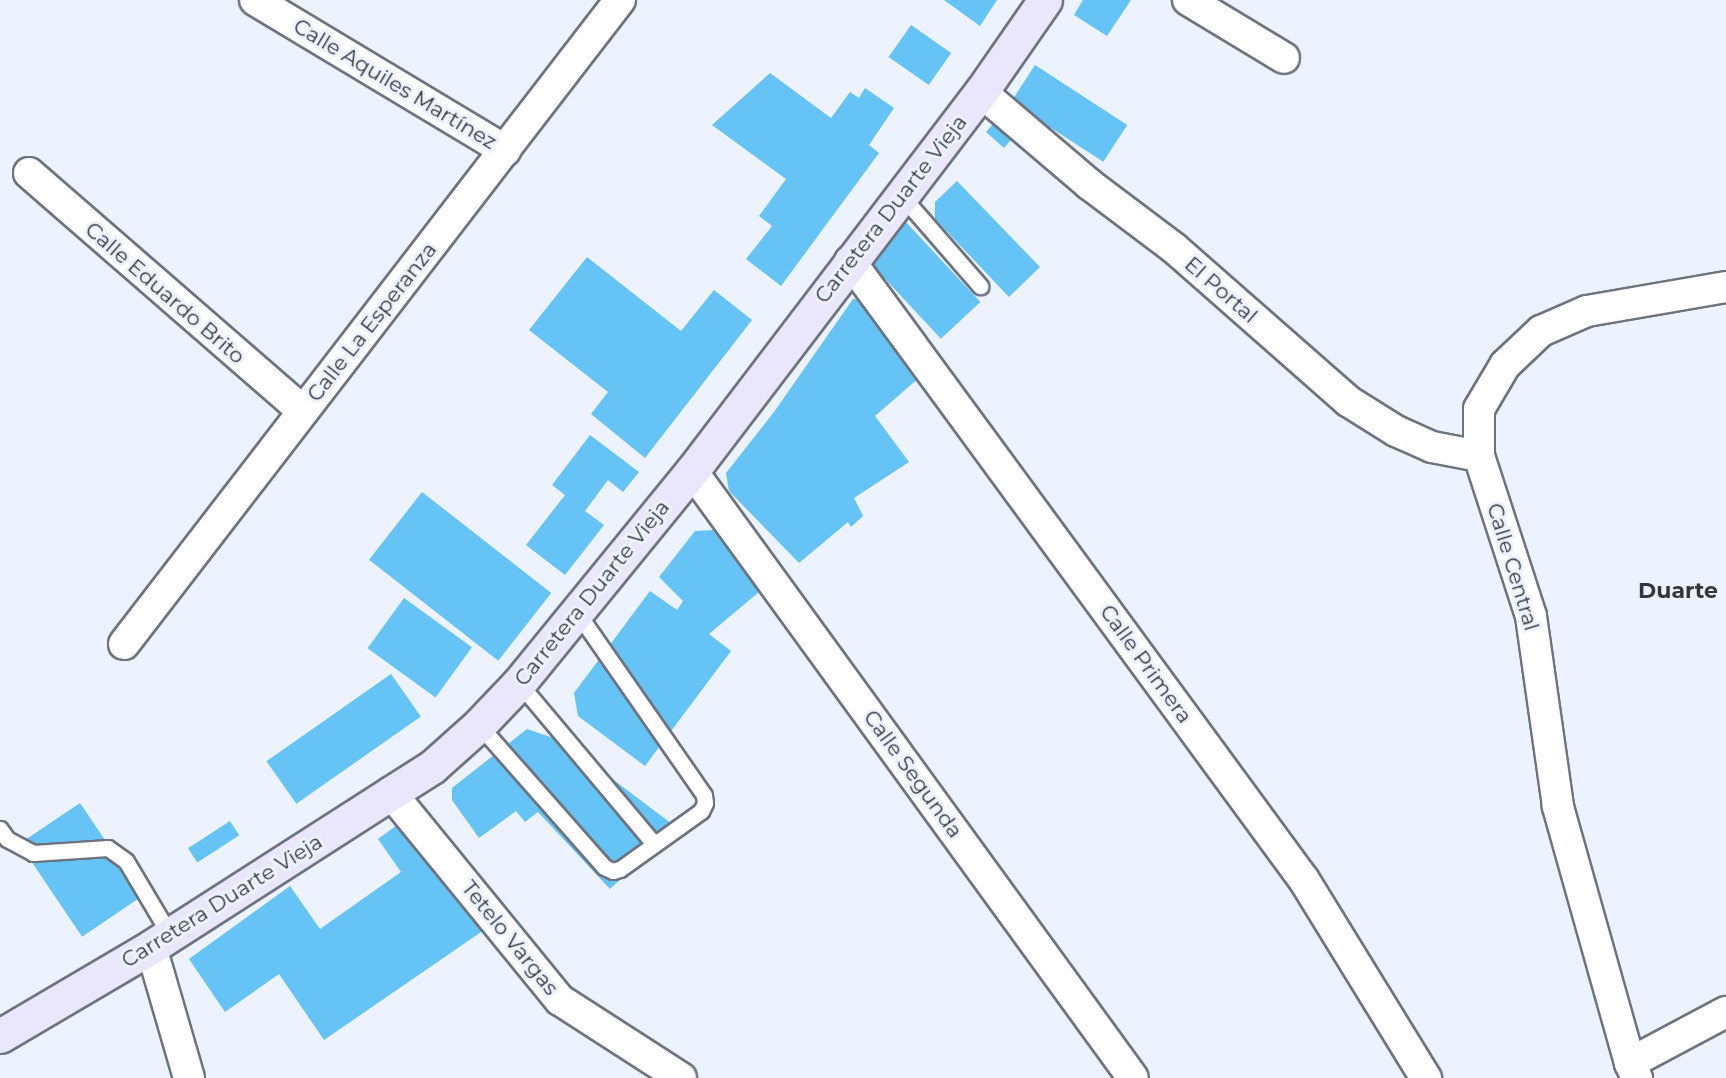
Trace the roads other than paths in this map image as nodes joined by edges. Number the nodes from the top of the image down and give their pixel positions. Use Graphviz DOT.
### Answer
graph roads {
  1 [pos="255,0"];
  2 [pos="620,0"];
  3 [pos="1045,0"];
  4 [pos="1188,0"];
  5 [pos="1284,58"];
  6 [pos="981,92"];
  7 [pos="505,150"];
  8 [pos="29,173"];
  9 [pos="901,195"];
  10 [pos="850,261"];
  11 [pos="980,286"];
  12 [pos="1726,287"];
  13 [pos="303,411"];
  14 [pos="1479,456"];
  15 [pos="692,471"];
  16 [pos="576,611"];
  17 [pos="124,644"];
  18 [pos="519,683"];
  19 [pos="479,725"];
  20 [pos="391,793"];
  21 [pos="0,829"];
  22 [pos="654,844"];
  23 [pos="161,941"];
  24 [pos="1726,1012"];
  25 [pos="0,1036"];
  26 [pos="1634,1070"];
  27 [pos="189,1078"];
  28 [pos="681,1078"];
  29 [pos="1133,1078"];
  30 [pos="1426,1078"];
  1 -- 7 [label="street, Calle Aquiles Martínez"];
  2 -- 7 [label="street, Calle La Esperanza"];
  3 -- 6 [label="main road, Carretera Duarte Vieja"];
  4 -- 5 [label="street"];
  6 -- 9 [label="main road, Carretera Duarte Vieja"];
  6 -- 14 [label="street, El Portal"];
  7 -- 13 [label="street, Calle La Esperanza"];
  8 -- 13 [label="street, Calle Eduardo Brito"];
  9 -- 10 [label="main road, Carretera Duarte Vieja"];
  9 -- 11 [label="lane"];
  10 -- 15 [label="main road, Carretera Duarte Vieja"];
  10 -- 30 [label="street, Calle Primera"];
  12 -- 14 [label="street, Calle Central"];
  13 -- 17 [label="street, Calle La Esperanza"];
  14 -- 26 [label="street, Calle Central"];
  15 -- 16 [label="main road, Carretera Duarte Vieja"];
  15 -- 29 [label="street, Calle Segunda"];
  16 -- 18 [label="main road, Carretera Duarte Vieja"];
  16 -- 22 [label="lane"];
  18 -- 19 [label="main road, Carretera Duarte Vieja"];
  18 -- 22 [label="lane"];
  19 -- 20 [label="main road, Carretera Duarte Vieja"];
  19 -- 22 [label="lane"];
  20 -- 23 [label="main road, Carretera Duarte Vieja"];
  20 -- 28 [label="street, Tetelo Vargas"];
  21 -- 23 [label="lane"];
  23 -- 25 [label="main road, Carretera Duarte Vieja"];
  23 -- 27 [label="street"];
  24 -- 26 [label="street"];
}
